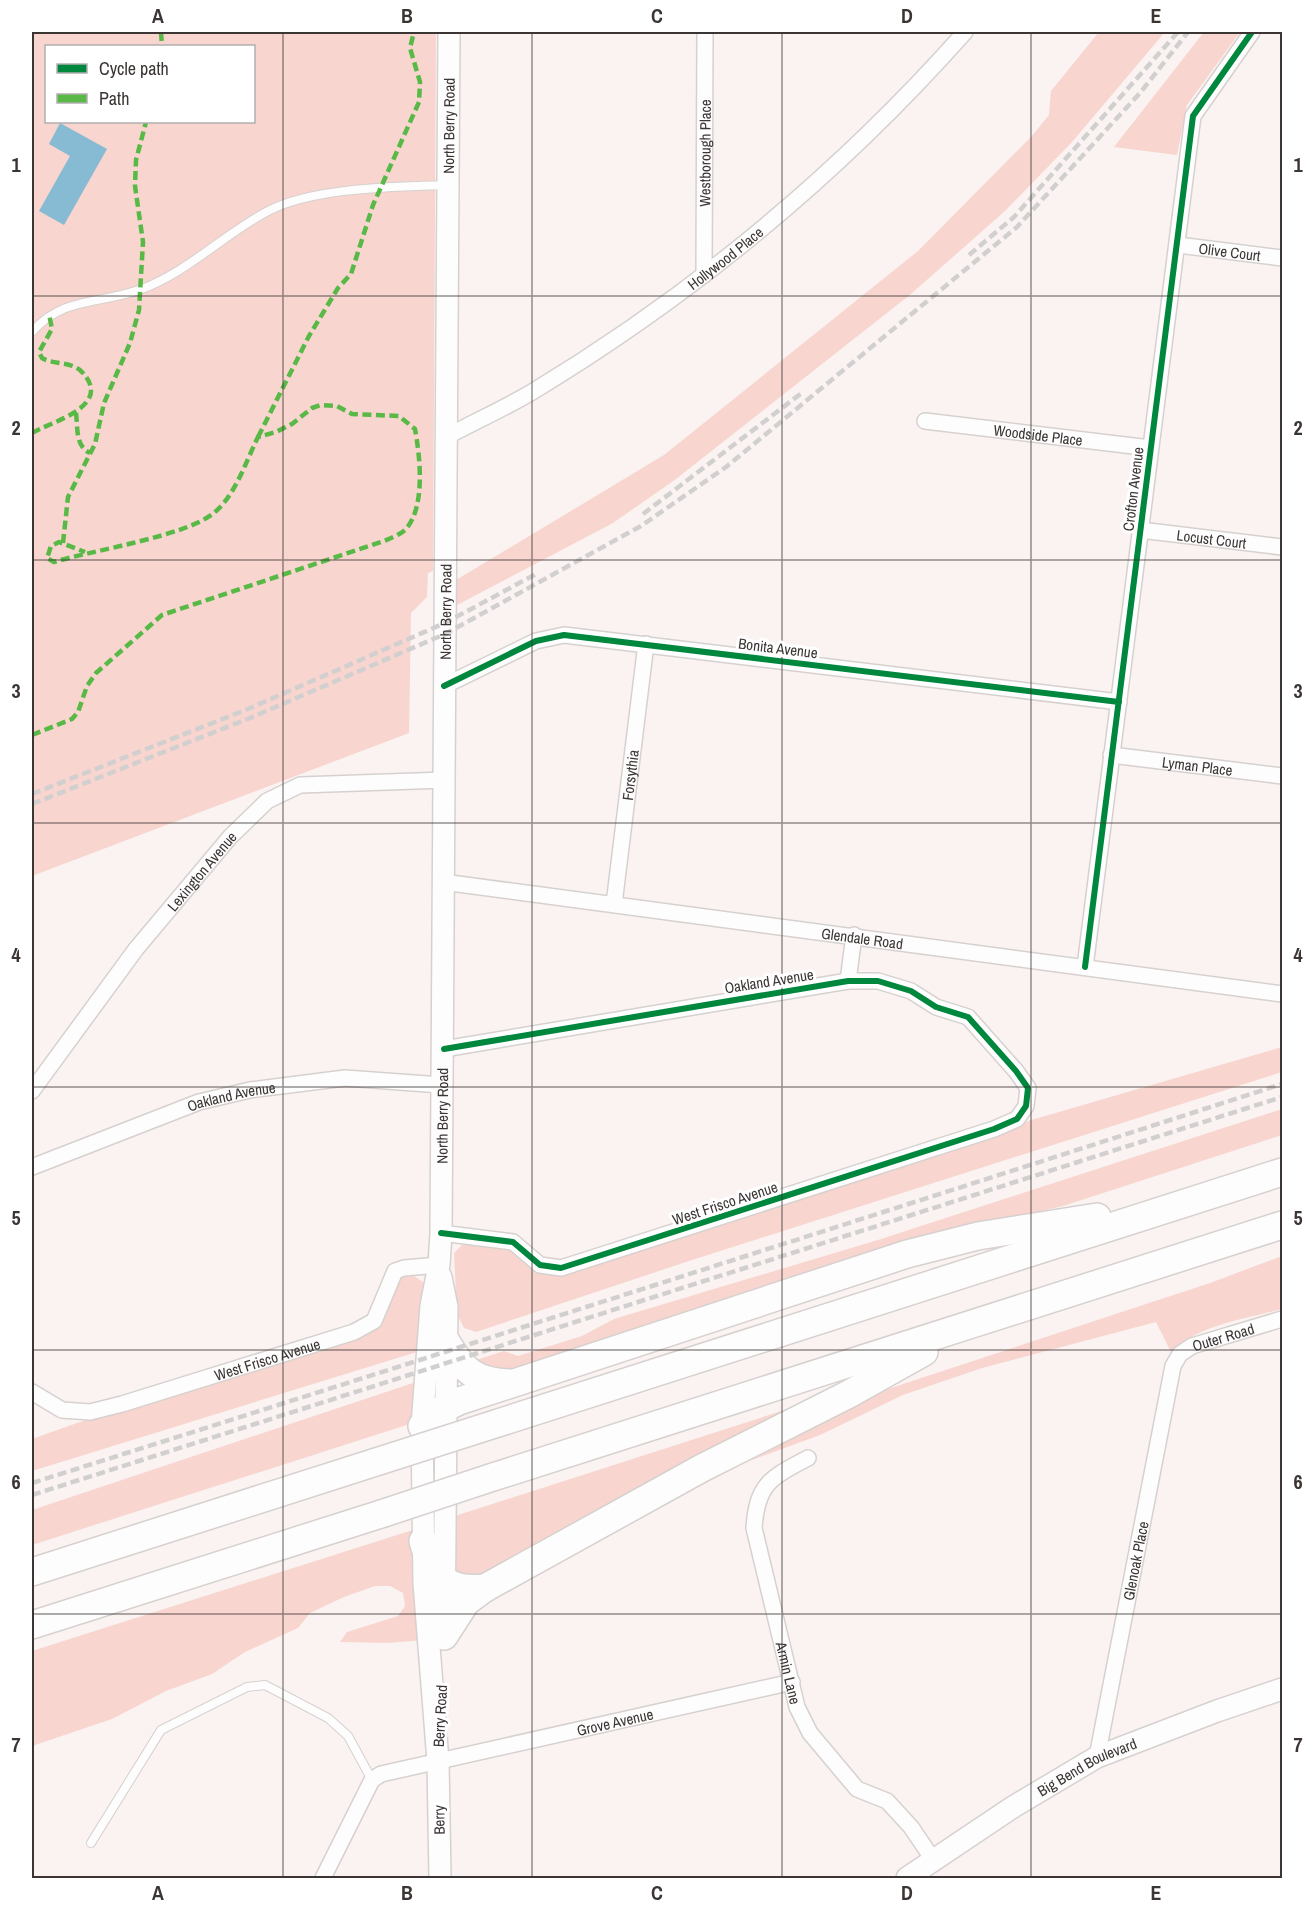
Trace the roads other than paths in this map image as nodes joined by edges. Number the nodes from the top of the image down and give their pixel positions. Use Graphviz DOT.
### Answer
graph roads {
  1 [pos="449,32"];
  2 [pos="705,32"];
  3 [pos="965,32"];
  4 [pos="1252,32"];
  5 [pos="449,185"];
  6 [pos="1178,245"];
  7 [pos="1282,258"];
  8 [pos="704,275"];
  9 [pos="32,332"];
  10 [pos="925,421"];
  11 [pos="448,436"];
  12 [pos="1150,448"];
  13 [pos="1140,530"];
  14 [pos="1282,547"];
  15 [pos="646,644"];
  16 [pos="444,686"];
  17 [pos="1119,702"];
  18 [pos="1111,755"];
  19 [pos="1282,776"];
  20 [pos="445,780"];
  21 [pos="443,882"];
  22 [pos="614,904"];
  23 [pos="854,935"];
  24 [pos="1085,967"];
  25 [pos="848,981"];
  26 [pos="1282,994"];
  27 [pos="444,1049"];
  28 [pos="441,1085"];
  29 [pos="32,1091"];
  30 [pos="1017,1119"];
  31 [pos="32,1167"];
  32 [pos="1282,1172"];
  33 [pos="1184,1203"];
  34 [pos="1282,1225"];
  35 [pos="441,1233"];
  36 [pos="439,1265"];
  37 [pos="1282,1319"];
  38 [pos="974,1323"];
  39 [pos="447,1343"];
  40 [pos="1173,1366"];
  41 [pos="517,1383"];
  42 [pos="32,1392"];
  43 [pos="447,1406"];
  44 [pos="422,1426"];
  45 [pos="808,1458"];
  46 [pos="423,1541"];
  47 [pos="32,1572"];
  48 [pos="445,1582"];
  49 [pos="485,1588"];
  50 [pos="32,1625"];
  51 [pos="444,1636"];
  52 [pos="792,1682"];
  53 [pos="1282,1689"];
  54 [pos="1097,1757"];
  55 [pos="438,1761"];
  56 [pos="372,1780"];
  57 [pos="90,1843"];
  58 [pos="934,1861"];
  59 [pos="323,1878"];
  60 [pos="440,1878"];
  61 [pos="907,1878"];
  1 -- 5 [label="main road, North Berry Road"];
  2 -- 8 [label="street, Westborough Place"];
  3 -- 8 [label="street, Hollywood Place"];
  4 -- 6 [label="street, Crofton Avenue"];
  5 -- 9 [label="lane"];
  5 -- 11 [label="main road, North Berry Road"];
  6 -- 7 [label="street, Olive Court"];
  6 -- 12 [label="street, Crofton Avenue"];
  8 -- 11 [label="street, Hollywood Place"];
  10 -- 12 [label="street, Woodside Place"];
  11 -- 16 [label="main road, North Berry Road"];
  12 -- 13 [label="street, Crofton Avenue"];
  13 -- 14 [label="street, Locust Court"];
  13 -- 17 [label="street, Crofton Avenue"];
  15 -- 16 [label="street, Bonita Avenue"];
  15 -- 17 [label="street, Bonita Avenue"];
  15 -- 22 [label="street, Forsythia"];
  16 -- 20 [label="main road, North Berry Road"];
  17 -- 18 [label="street, Crofton Avenue"];
  18 -- 19 [label="street, Lyman Place"];
  18 -- 24 [label="street, Crofton Avenue"];
  20 -- 21 [label="main road, North Berry Road"];
  20 -- 29 [label="street, Lexington Avenue"];
  21 -- 22 [label="street, Glendale Road"];
  21 -- 27 [label="main road, North Berry Road"];
  22 -- 23 [label="street, Glendale Road"];
  23 -- 24 [label="street, Glendale Road"];
  23 -- 25 [label="street"];
  24 -- 26 [label="street, Glendale Road"];
  25 -- 27 [label="street, Oakland Avenue"];
  25 -- 30 [label="street, Oakland Avenue"];
  27 -- 28 [label="main road, North Berry Road"];
  28 -- 31 [label="street, Oakland Avenue"];
  28 -- 35 [label="main road, North Berry Road"];
  30 -- 35 [label="street, West Frisco Avenue"];
  32 -- 33 [label="highway"];
  33 -- 41 [label="highway"];
  33 -- 47 [label="highway, bridge"];
  34 -- 38 [label="highway"];
  35 -- 36 [label="main road, North Berry Road"];
  36 -- 39 [label="main road, North Berry Road"];
  36 -- 42 [label="street, West Frisco Avenue"];
  36 -- 44 [label="main road, North Berry Road"];
  37 -- 40 [label="street, Outer Road"];
  38 -- 49 [label="highway"];
  38 -- 50 [label="highway, bridge"];
  39 -- 41 [label="highway"];
  39 -- 43 [label="main road, North Berry Road"];
  40 -- 54 [label="street, Glenoak Place"];
  41 -- 43 [label="highway"];
  43 -- 44 [label="highway"];
  43 -- 48 [label="main road, Berry Road"];
  44 -- 46 [label="main road, Berry Road"];
  45 -- 52 [label="street, Armin Lane"];
  46 -- 48 [label="highway"];
  46 -- 55 [label="main road, Berry Road"];
  48 -- 49 [label="highway"];
  48 -- 51 [label="main road, Berry Road"];
  49 -- 51 [label="highway"];
  51 -- 55 [label="main road, Berry Road"];
  52 -- 55 [label="street, Grove Avenue"];
  52 -- 58 [label="street, Armin Lane"];
  53 -- 54 [label="main road, Big Bend Boulevard"];
  54 -- 58 [label="main road, Big Bend Boulevard"];
  55 -- 56 [label="street"];
  55 -- 60 [label="main road, Berry"];
  56 -- 57 [label="lane"];
  56 -- 59 [label="street"];
  58 -- 61 [label="main road, Big Bend Boulevard"];
}
